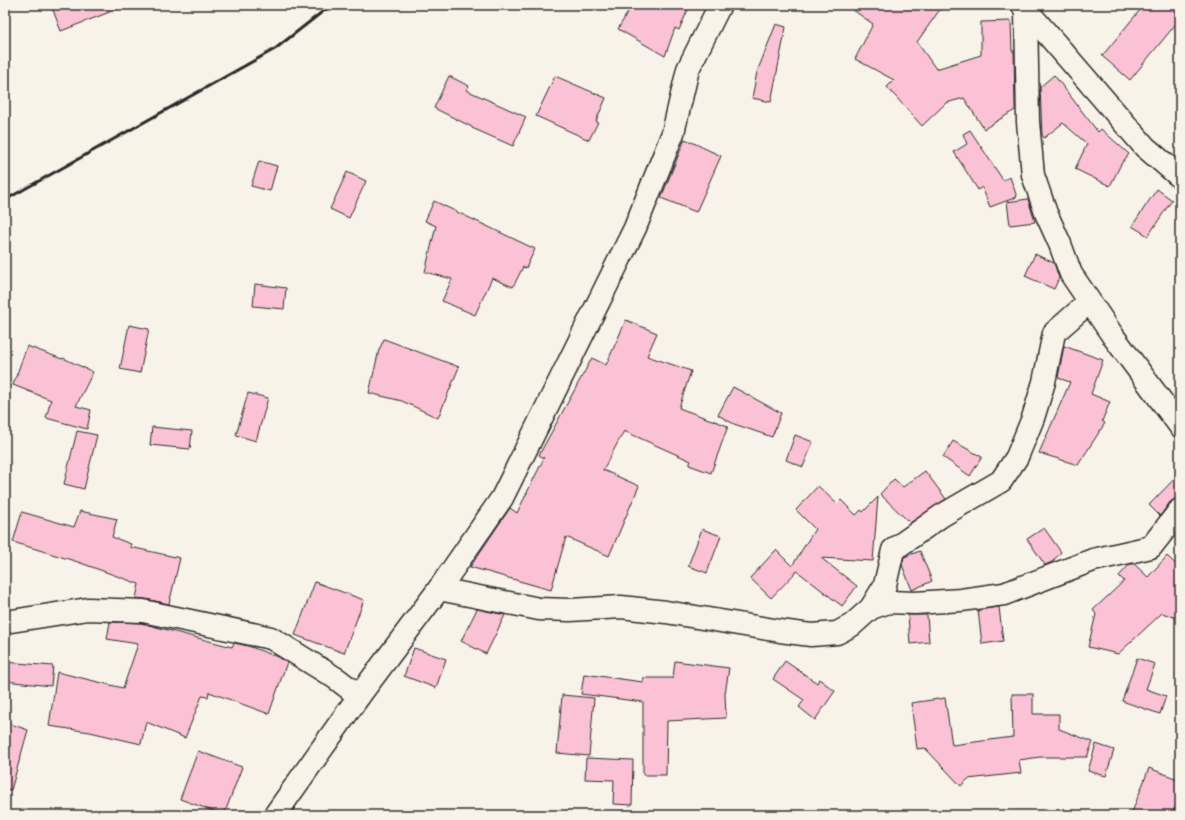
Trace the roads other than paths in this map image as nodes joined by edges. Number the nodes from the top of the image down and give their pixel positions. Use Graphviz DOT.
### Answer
graph roads {
  1 [pos="720,5"];
  2 [pos="1024,8"];
  3 [pos="1180,177"];
  4 [pos="1090,302"];
  5 [pos="1180,426"];
  6 [pos="1180,510"];
  7 [pos="439,589"];
  8 [pos="871,608"];
  9 [pos="5,622"];
  10 [pos="359,696"];
  11 [pos="274,815"];
  1 -- 7 [label="street"];
  2 -- 3 [label="street"];
  2 -- 4 [label="street"];
  4 -- 5 [label="street"];
  4 -- 8 [label="street"];
  6 -- 8 [label="street"];
  7 -- 8 [label="street"];
  7 -- 10 [label="street"];
  9 -- 10 [label="street"];
  10 -- 11 [label="street"];
}
